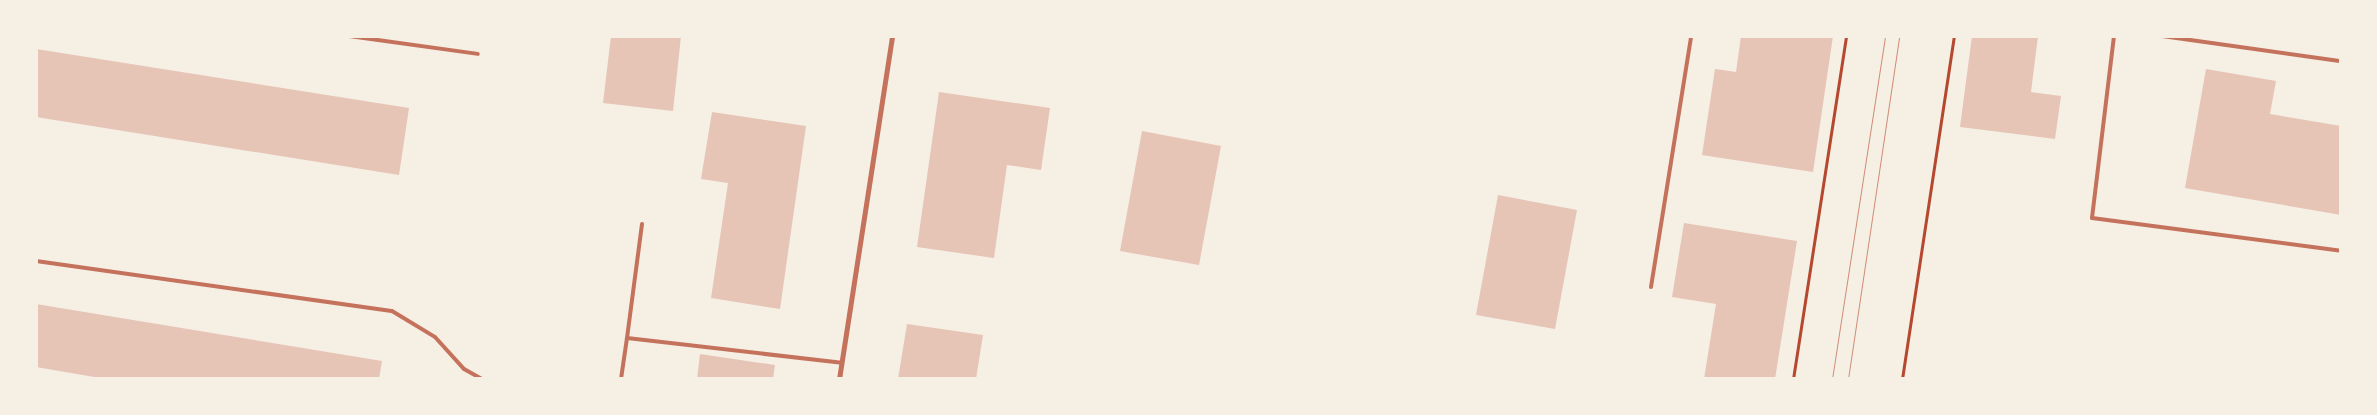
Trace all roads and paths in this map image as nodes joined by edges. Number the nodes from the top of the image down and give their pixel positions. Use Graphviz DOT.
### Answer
graph roads {
  1 [pos="349,36"];
  2 [pos="892,36"];
  3 [pos="1691,36"];
  4 [pos="1846,36"];
  5 [pos="1954,36"];
  6 [pos="2114,36"];
  7 [pos="2162,36"];
  8 [pos="478,54"];
  9 [pos="2341,61"];
  10 [pos="642,224"];
  11 [pos="2341,251"];
  12 [pos="36,261"];
  13 [pos="1652,287"];
  14 [pos="627,338"];
  15 [pos="842,364"];
  16 [pos="482,379"];
  17 [pos="621,379"];
  18 [pos="839,379"];
  19 [pos="1793,379"];
  20 [pos="1902,379"];
  1 -- 8 [label="lane"];
  2 -- 15 [label="street"];
  3 -- 13 [label="lane"];
  4 -- 19 [label="path"];
  5 -- 20 [label="path"];
  6 -- 11 [label="lane"];
  7 -- 9 [label="lane"];
  10 -- 14 [label="lane"];
  12 -- 16 [label="lane"];
  14 -- 15 [label="lane"];
  14 -- 17 [label="lane"];
  15 -- 18 [label="street"];
}
